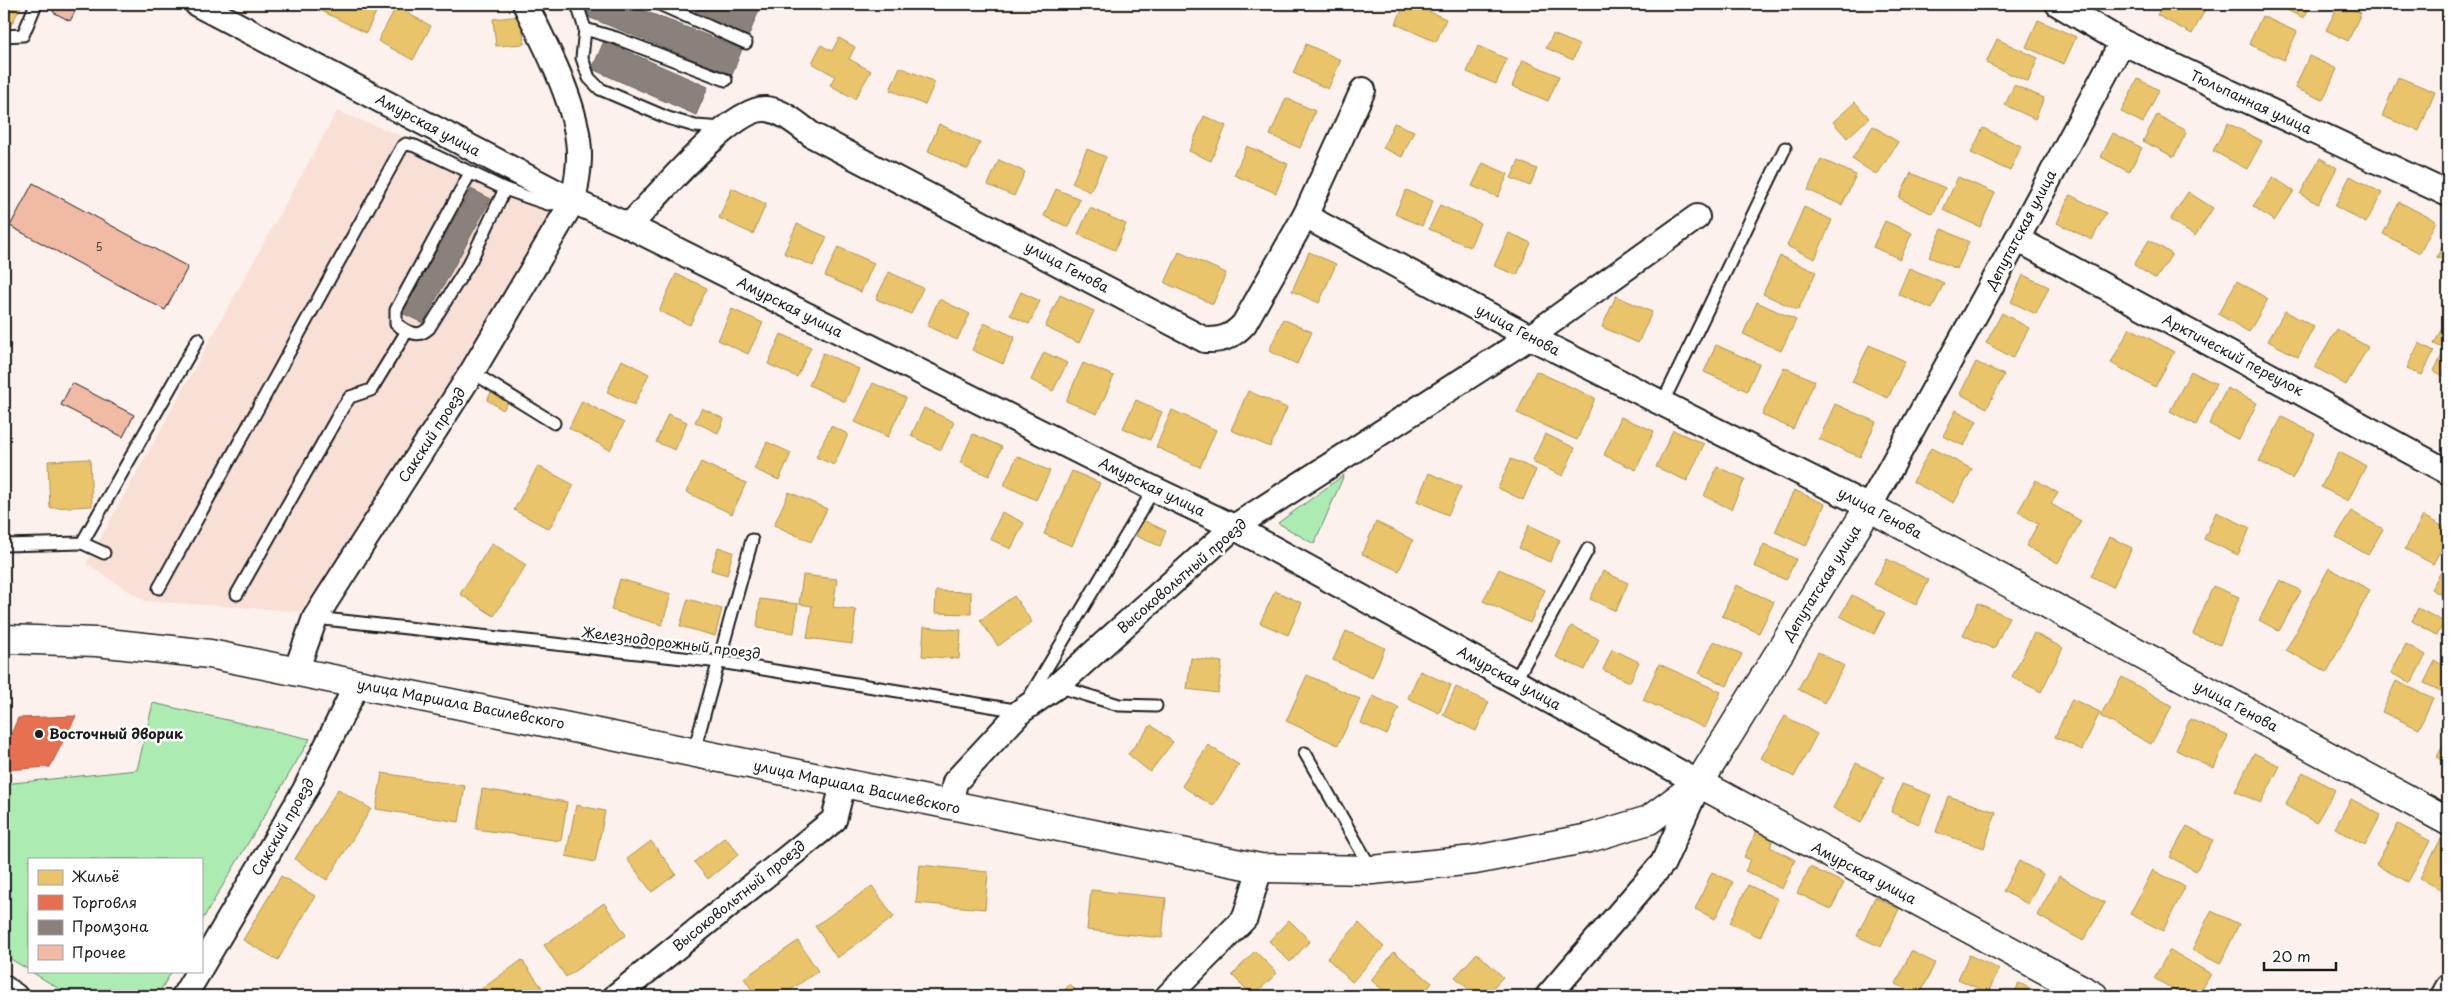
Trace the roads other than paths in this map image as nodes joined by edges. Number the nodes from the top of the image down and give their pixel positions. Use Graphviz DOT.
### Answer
graph roads {
  1 [pos="36,4"];
  2 [pos="197,4"];
  3 [pos="525,4"];
  4 [pos="577,4"];
  5 [pos="659,4"];
  6 [pos="2058,4"];
  7 [pos="586,29"];
  8 [pos="4,36"];
  9 [pos="2122,42"];
  10 [pos="746,43"];
  11 [pos="726,80"];
  12 [pos="1363,90"];
  13 [pos="724,128"];
  14 [pos="1786,148"];
  15 [pos="470,173"];
  16 [pos="505,189"];
  17 [pos="2448,194"];
  18 [pos="573,201"];
  19 [pos="1305,216"];
  20 [pos="1697,217"];
  21 [pos="629,226"];
  22 [pos="2017,239"];
  23 [pos="407,331"];
  24 [pos="1530,337"];
  25 [pos="198,339"];
  26 [pos="472,372"];
  27 [pos="1662,404"];
  28 [pos="554,423"];
  29 [pos="2448,472"];
  30 [pos="1154,489"];
  31 [pos="1869,507"];
  32 [pos="1234,527"];
  33 [pos="752,540"];
  34 [pos="82,543"];
  35 [pos="4,545"];
  36 [pos="1588,549"];
  37 [pos="104,553"];
  38 [pos="159,588"];
  39 [pos="237,594"];
  40 [pos="315,618"];
  41 [pos="4,639"];
  42 [pos="720,662"];
  43 [pos="296,671"];
  44 [pos="1515,681"];
  45 [pos="357,684"];
  46 [pos="1057,686"];
  47 [pos="1156,706"];
  48 [pos="1021,711"];
  49 [pos="694,751"];
  50 [pos="1305,753"];
  51 [pos="1700,783"];
  52 [pos="843,784"];
  53 [pos="950,806"];
  54 [pos="2448,821"];
  55 [pos="1260,868"];
  56 [pos="1372,870"];
  57 [pos="202,965"];
  58 [pos="198,972"];
  59 [pos="2448,987"];
  60 [pos="4,988"];
  61 [pos="15,996"];
  62 [pos="184,996"];
  63 [pos="616,996"];
  64 [pos="1168,996"];
  65 [pos="1548,996"];
  66 [pos="2094,996"];
  67 [pos="2443,996"];
  1 -- 8 [label="lane"];
  2 -- 18 [label="street, Амурская улица"];
  3 -- 18 [label="street"];
  4 -- 7 [label="lane"];
  5 -- 10 [label="lane"];
  6 -- 9 [label="street, Тюльпанная улица"];
  7 -- 11 [label="lane"];
  7 -- 13 [label="lane"];
  9 -- 17 [label="street, Тюльпанная улица"];
  9 -- 22 [label="street, Депутатская улица"];
  12 -- 19 [label="street, улица Генова"];
  13 -- 19 [label="street, улица Генова"];
  13 -- 21 [label="street"];
  14 -- 27 [label="lane"];
  15 -- 16 [label="lane"];
  15 -- 23 [label="lane"];
  15 -- 38 [label="lane"];
  16 -- 18 [label="lane"];
  16 -- 23 [label="lane"];
  18 -- 21 [label="street, Амурская улица"];
  18 -- 26 [label="street, Сакский проезд"];
  19 -- 24 [label="street, улица Генова"];
  20 -- 24 [label="street, Высоковольтный проезд"];
  21 -- 30 [label="street, Амурская улица"];
  22 -- 29 [label="street, Арктический переулок"];
  22 -- 31 [label="street, Депутатская улица"];
  23 -- 39 [label="lane"];
  24 -- 27 [label="street, улица Генова"];
  24 -- 32 [label="street, Высоковольтный проезд"];
  25 -- 34 [label="lane"];
  26 -- 28 [label="lane"];
  26 -- 40 [label="street, Сакский проезд"];
  27 -- 31 [label="street, улица Генова"];
  30 -- 32 [label="street, Амурская улица"];
  30 -- 48 [label="lane"];
  31 -- 51 [label="main road, Депутатская улица"];
  31 -- 54 [label="main road, улица Генова"];
  32 -- 44 [label="street, Амурская улица"];
  32 -- 46 [label="street, Высоковольтный проезд"];
  33 -- 42 [label="lane"];
  34 -- 35 [label="lane"];
  34 -- 37 [label="lane"];
  36 -- 44 [label="lane"];
  40 -- 42 [label="lane, Железнодорожный проезд"];
  40 -- 43 [label="street, Сакский проезд"];
  41 -- 43 [label="main road, улица Маршала Василевского"];
  42 -- 48 [label="lane, Железнодорожный проезд"];
  42 -- 49 [label="lane"];
  43 -- 45 [label="main road, улица Маршала Василевского"];
  44 -- 51 [label="street, Амурская улица"];
  45 -- 49 [label="main road, улица Маршала Василевского"];
  45 -- 57 [label="street, Сакский проезд"];
  46 -- 47 [label="lane"];
  46 -- 48 [label="street, Высоковольтный проезд"];
  48 -- 53 [label="street, Высоковольтный проезд"];
  49 -- 52 [label="main road, улица Маршала Василевского"];
  50 -- 56 [label="lane"];
  51 -- 56 [label="main road, улица Маршала Василевского"];
  51 -- 65 [label="street, Депутатская улица"];
  51 -- 66 [label="main road, Амурская улица"];
  52 -- 53 [label="main road, улица Маршала Василевского"];
  52 -- 63 [label="street, Высоковольтный проезд"];
  53 -- 55 [label="main road, улица Маршала Василевского"];
  55 -- 56 [label="main road, улица Маршала Василевского"];
  55 -- 64 [label="street"];
  58 -- 62 [label="street"];
  59 -- 67 [label="street"];
  60 -- 61 [label="street"];
}
